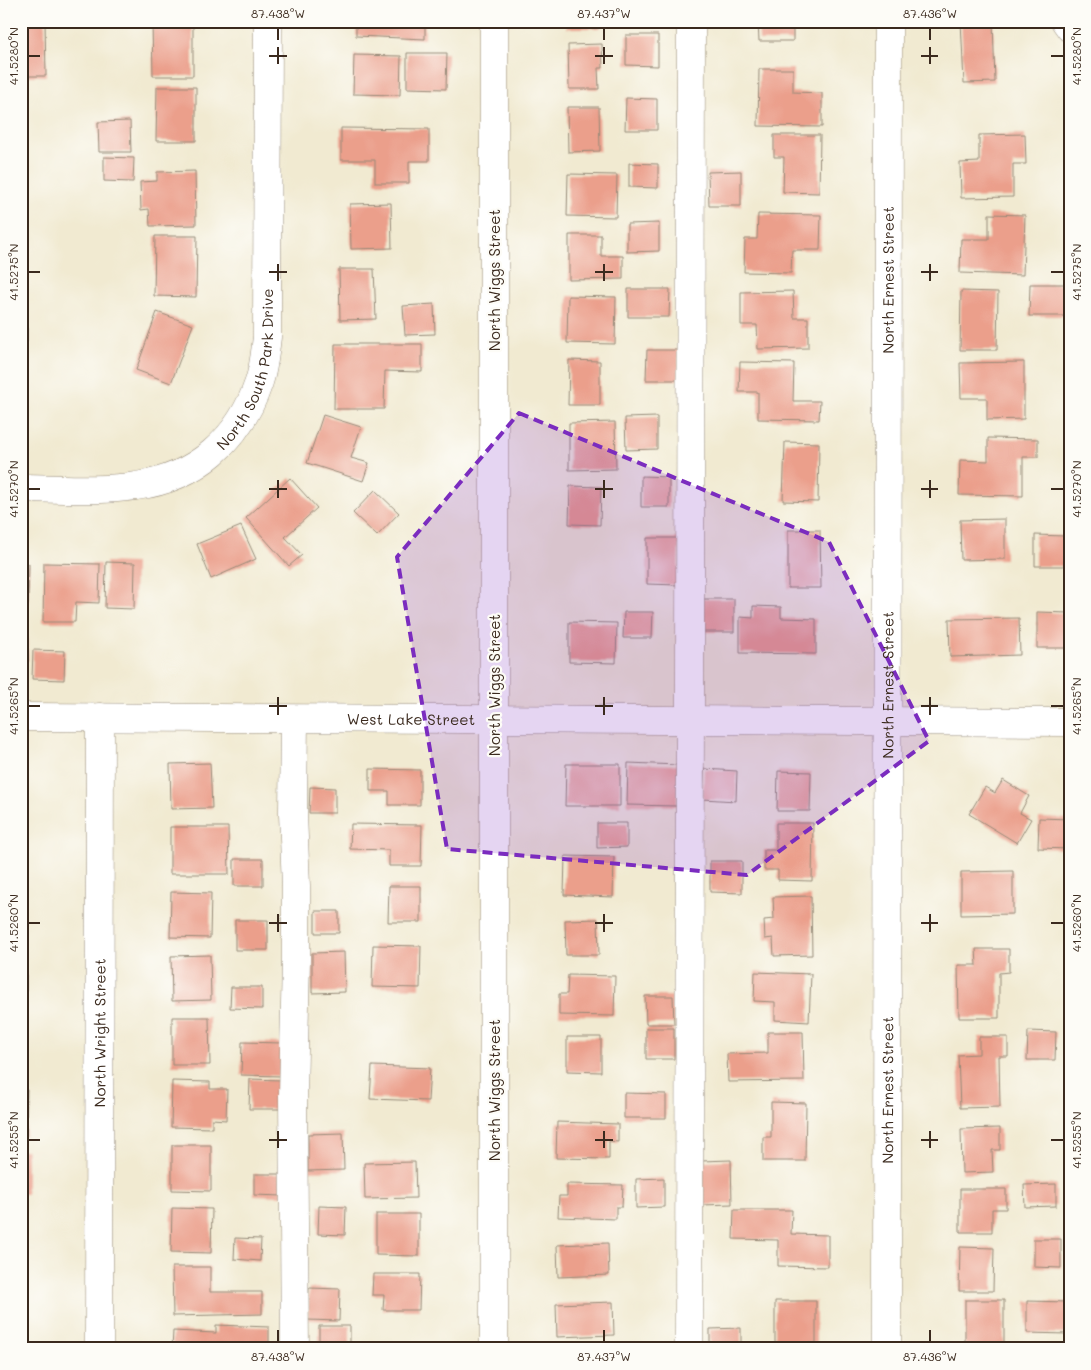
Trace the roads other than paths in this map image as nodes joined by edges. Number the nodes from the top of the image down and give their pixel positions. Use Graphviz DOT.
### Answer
graph roads {
  1 [pos="268,21"];
  2 [pos="494,21"];
  3 [pos="691,21"];
  4 [pos="888,21"];
  5 [pos="1065,21"];
  6 [pos="1070,28"];
  7 [pos="21,488"];
  8 [pos="21,717"];
  9 [pos="100,717"];
  10 [pos="294,719"];
  11 [pos="494,720"];
  12 [pos="690,721"];
  13 [pos="888,722"];
  14 [pos="1070,722"];
  15 [pos="99,1349"];
  16 [pos="295,1349"];
  17 [pos="494,1349"];
  18 [pos="689,1349"];
  19 [pos="887,1349"];
  1 -- 7 [label="street, North South Park Drive"];
  2 -- 11 [label="street, North Wiggs Street"];
  3 -- 12 [label="street"];
  4 -- 13 [label="street, North Ernest Street"];
  5 -- 6 [label="street"];
  8 -- 9 [label="street, West Lake Street"];
  9 -- 10 [label="street, West Lake Street"];
  9 -- 15 [label="street, North Wright Street"];
  10 -- 11 [label="street, West Lake Street"];
  10 -- 16 [label="street"];
  11 -- 12 [label="street, West Lake Street"];
  11 -- 17 [label="street, North Wiggs Street"];
  12 -- 13 [label="street, West Lake Street"];
  12 -- 18 [label="street"];
  13 -- 14 [label="street, West Lake Street"];
  13 -- 19 [label="street, North Ernest Street"];
}
